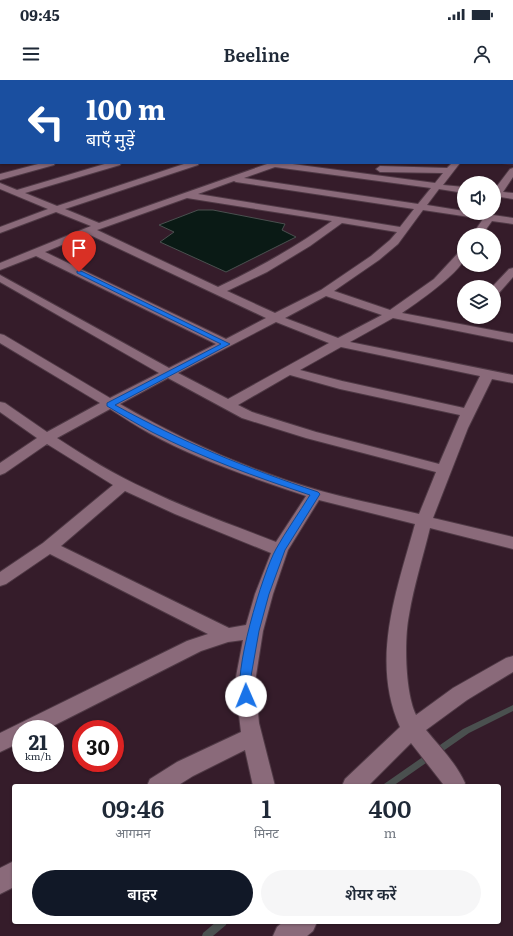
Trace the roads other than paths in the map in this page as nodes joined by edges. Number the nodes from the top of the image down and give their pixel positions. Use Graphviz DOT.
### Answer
graph roads {
  1 [pos="47,164"];
  2 [pos="114,164"];
  3 [pos="192,164"];
  4 [pos="276,164"];
  5 [pos="296,167"];
  6 [pos="453,167"];
  7 [pos="513,171"];
  8 [pos="0,177"];
  9 [pos="233,178"];
  10 [pos="0,186"];
  11 [pos="437,186"];
  12 [pos="501,187"];
  13 [pos="457,189"];
  14 [pos="16,193"];
  15 [pos="184,195"];
  16 [pos="501,195"];
  17 [pos="513,196"];
  18 [pos="420,207"];
  19 [pos="56,208"];
  20 [pos="457,213"];
  21 [pos="340,220"];
  22 [pos="501,220"];
  23 [pos="513,222"];
  24 [pos="99,226"];
  25 [pos="0,230"];
  26 [pos="88,230"];
  27 [pos="404,230"];
  28 [pos="37,252"];
  29 [pos="457,261"];
  30 [pos="0,267"];
  31 [pos="513,271"];
  32 [pos="0,278"];
  33 [pos="501,284"];
  34 [pos="219,291"];
  35 [pos="325,292"];
  36 [pos="391,314"];
  37 [pos="275,318"];
  38 [pos="469,324"];
  39 [pos="465,330"];
  40 [pos="0,338"];
  41 [pos="513,338"];
  42 [pos="339,343"];
  43 [pos="227,344"];
  44 [pos="289,371"];
  45 [pos="168,373"];
  46 [pos="488,374"];
  47 [pos="513,379"];
  48 [pos="110,405"];
  49 [pos="0,406"];
  50 [pos="228,406"];
  51 [pos="468,413"];
  52 [pos="46,438"];
  53 [pos="0,470"];
  54 [pos="444,470"];
  55 [pos="124,484"];
  56 [pos="315,494"];
  57 [pos="424,521"];
  58 [pos="513,542"];
  59 [pos="49,546"];
  60 [pos="280,550"];
  61 [pos="0,580"];
  62 [pos="254,631"];
  63 [pos="227,635"];
  64 [pos="513,663"];
  65 [pos="45,720"];
  66 [pos="415,733"];
  67 [pos="252,736"];
  68 [pos="12,737"];
  69 [pos="0,743"];
  70 [pos="449,777"];
  71 [pos="161,784"];
  72 [pos="264,784"];
  73 [pos="355,784"];
  74 [pos="12,874"];
  75 [pos="0,882"];
  76 [pos="301,924"];
  77 [pos="286,936"];
  1 -- 8 [label="street"];
  2 -- 14 [label="street"];
  3 -- 19 [label="street"];
  4 -- 5 [label="street"];
  4 -- 9 [label="street"];
  5 -- 6 [label="street"];
  5 -- 11 [label="street"];
  6 -- 11 [label="street"];
  7 -- 12 [label="street"];
  9 -- 15 [label="street"];
  9 -- 18 [label="street"];
  10 -- 14 [label="street"];
  11 -- 13 [label="street"];
  11 -- 18 [label="street"];
  14 -- 19 [label="street"];
  15 -- 21 [label="street"];
  15 -- 24 [label="street"];
  16 -- 17 [label="street"];
  18 -- 20 [label="street"];
  18 -- 27 [label="street"];
  19 -- 24 [label="street"];
  19 -- 25 [label="street"];
  21 -- 27 [label="street"];
  21 -- 34 [label="street"];
  22 -- 23 [label="street"];
  24 -- 26 [label="street"];
  26 -- 28 [label="street"];
  26 -- 34 [label="street"];
  27 -- 35 [label="street"];
  28 -- 30 [label="street"];
  28 -- 43 [label="street"];
  29 -- 36 [label="street"];
  31 -- 33 [label="street"];
  32 -- 45 [label="street"];
  34 -- 37 [label="street"];
  35 -- 36 [label="street"];
  35 -- 37 [label="street"];
  36 -- 39 [label="street"];
  36 -- 42 [label="street"];
  37 -- 42 [label="street"];
  37 -- 43 [label="street"];
  38 -- 39 [label="street"];
  39 -- 41 [label="street"];
  40 -- 48 [label="street"];
  42 -- 44 [label="street"];
  42 -- 46 [label="street"];
  43 -- 45 [label="street"];
  44 -- 50 [label="street"];
  44 -- 51 [label="street"];
  45 -- 48 [label="street"];
  45 -- 50 [label="street"];
  46 -- 47 [label="street"];
  46 -- 51 [label="street"];
  48 -- 52 [label="street"];
  48 -- 56 [label="street"];
  49 -- 52 [label="street"];
  50 -- 54 [label="street"];
  51 -- 54 [label="street"];
  52 -- 53 [label="street"];
  52 -- 55 [label="street"];
  54 -- 57 [label="street"];
  55 -- 59 [label="street"];
  55 -- 60 [label="street"];
  56 -- 57 [label="street"];
  56 -- 60 [label="street"];
  57 -- 58 [label="street"];
  57 -- 66 [label="street"];
  59 -- 61 [label="street"];
  59 -- 63 [label="street"];
  60 -- 62 [label="street"];
  62 -- 63 [label="street"];
  62 -- 67 [label="street"];
  63 -- 65 [label="street"];
  64 -- 66 [label="street"];
  66 -- 70 [label="street"];
  66 -- 73 [label="street"];
  67 -- 71 [label="street"];
  67 -- 72 [label="street"];
  68 -- 69 [label="street"];
  74 -- 75 [label="street"];
  76 -- 77 [label="street"];
}
